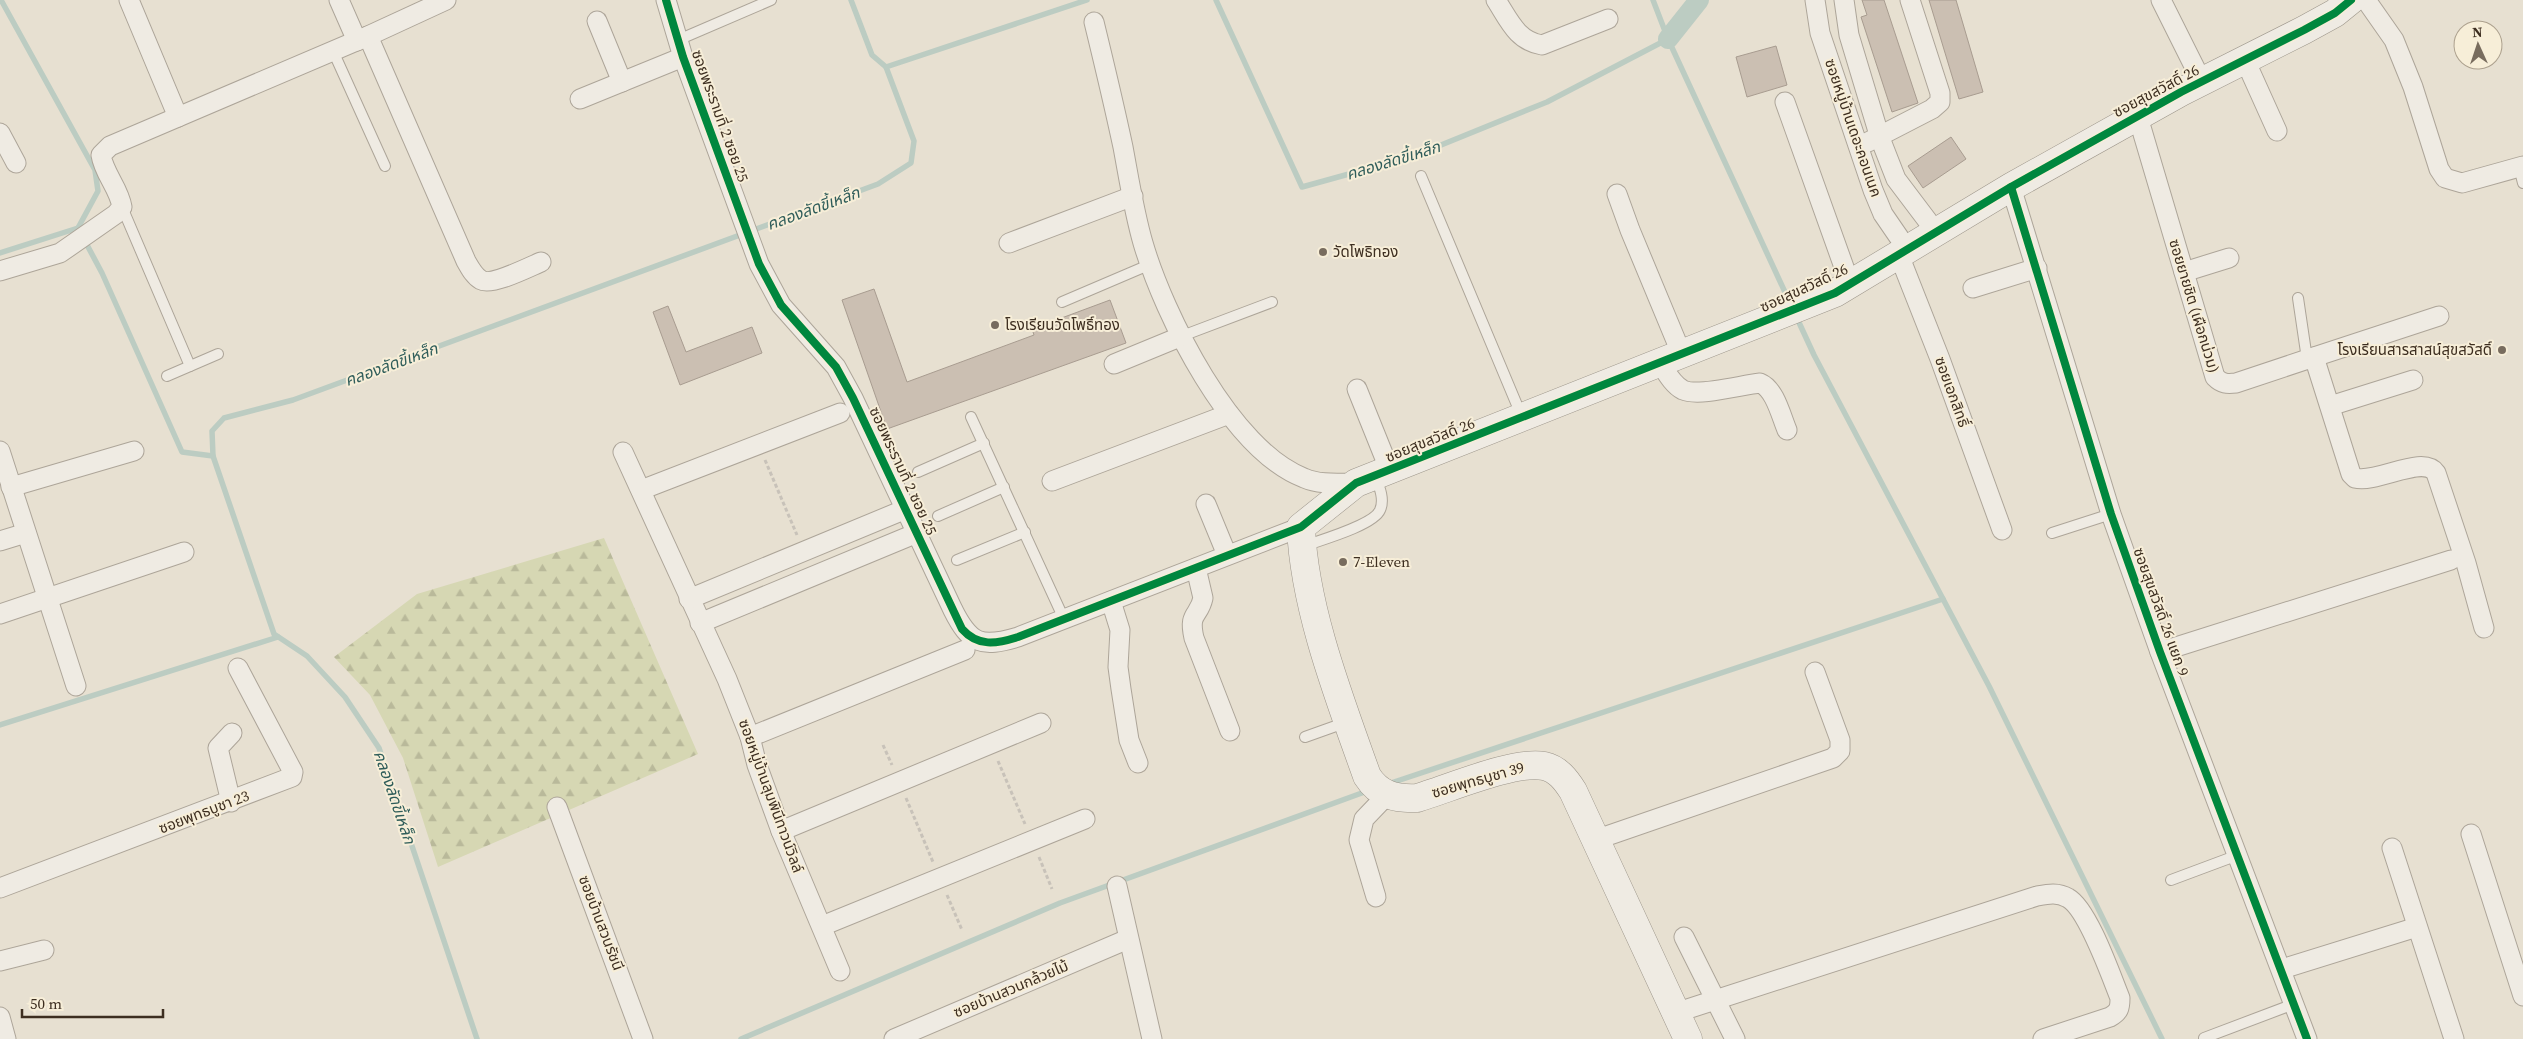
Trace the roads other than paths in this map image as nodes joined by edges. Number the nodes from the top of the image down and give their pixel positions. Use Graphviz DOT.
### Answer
graph roads {
  1 [pos="129,0"];
  2 [pos="339,0"];
  3 [pos="446,0"];
  4 [pos="666,0"];
  5 [pos="772,0"];
  6 [pos="1496,0"];
  7 [pos="1815,0"];
  8 [pos="1844,0"];
  9 [pos="1910,0"];
  10 [pos="2161,0"];
  11 [pos="2351,0"];
  12 [pos="2366,0"];
  13 [pos="1608,19"];
  14 [pos="598,21"];
  15 [pos="1094,22"];
  16 [pos="362,38"];
  17 [pos="680,49"];
  18 [pos="333,51"];
  19 [pos="2245,60"];
  20 [pos="622,82"];
  21 [pos="2202,82"];
  22 [pos="580,99"];
  23 [pos="1785,102"];
  24 [pos="2138,116"];
  25 [pos="178,117"];
  26 [pos="2277,131"];
  27 [pos="0,133"];
  28 [pos="1880,138"];
  29 [pos="1858,147"];
  30 [pos="16,163"];
  31 [pos="385,166"];
  32 [pos="2522,169"];
  33 [pos="1421,176"];
  34 [pos="2011,187"];
  35 [pos="1617,194"];
  36 [pos="1133,196"];
  37 [pos="122,207"];
  38 [pos="1936,232"];
  39 [pos="1009,243"];
  40 [pos="1903,252"];
  41 [pos="2229,258"];
  42 [pos="541,262"];
  43 [pos="1151,264"];
  44 [pos="2037,268"];
  45 [pos="0,271"];
  46 [pos="2184,272"];
  47 [pos="1842,288"];
  48 [pos="1973,288"];
  49 [pos="2298,298"];
  50 [pos="1062,302"];
  51 [pos="1272,302"];
  52 [pos="2439,316"];
  53 [pos="1182,336"];
  54 [pos="218,354"];
  55 [pos="2311,358"];
  56 [pos="1671,359"];
  57 [pos="1114,364"];
  58 [pos="190,366"];
  59 [pos="167,376"];
  60 [pos="2413,380"];
  61 [pos="1357,389"];
  62 [pos="2330,406"];
  63 [pos="840,413"];
  64 [pos="1229,414"];
  65 [pos="971,417"];
  66 [pos="1522,418"];
  67 [pos="1787,430"];
  68 [pos="984,443"];
  69 [pos="0,451"];
  70 [pos="134,451"];
  71 [pos="623,452"];
  72 [pos="918,472"];
  73 [pos="1373,477"];
  74 [pos="1052,481"];
  75 [pos="11,487"];
  76 [pos="1004,488"];
  77 [pos="641,490"];
  78 [pos="1206,504"];
  79 [pos="906,509"];
  80 [pos="2111,514"];
  81 [pos="938,516"];
  82 [pos="2002,530"];
  83 [pos="1025,532"];
  84 [pos="26,533"];
  85 [pos="917,533"];
  86 [pos="2052,533"];
  87 [pos="1302,537"];
  88 [pos="0,541"];
  89 [pos="805,551"];
  90 [pos="184,552"];
  91 [pos="1228,555"];
  92 [pos="957,560"];
  93 [pos="2451,560"];
  94 [pos="1196,568"];
  95 [pos="816,575"];
  96 [pos="48,600"];
  97 [pos="690,600"];
  98 [pos="1111,601"];
  99 [pos="0,614"];
  100 [pos="1064,619"];
  101 [pos="700,623"];
  102 [pos="2484,628"];
  103 [pos="965,650"];
  104 [pos="2160,652"];
  105 [pos="238,668"];
  106 [pos="1814,672"];
  107 [pos="76,686"];
  108 [pos="1348,722"];
  109 [pos="1041,723"];
  110 [pos="1230,731"];
  111 [pos="232,733"];
  112 [pos="750,737"];
  113 [pos="1305,737"];
  114 [pos="1138,763"];
  115 [pos="1387,795"];
  116 [pos="231,802"];
  117 [pos="557,808"];
  118 [pos="1085,819"];
  119 [pos="781,831"];
  120 [pos="2471,834"];
  121 [pos="1595,840"];
  122 [pos="2392,848"];
  123 [pos="2238,855"];
  124 [pos="2171,880"];
  125 [pos="1117,886"];
  126 [pos="0,888"];
  127 [pos="1376,897"];
  128 [pos="822,926"];
  129 [pos="2417,927"];
  130 [pos="1684,937"];
  131 [pos="1128,939"];
  132 [pos="44,950"];
  133 [pos="0,961"];
  134 [pos="2282,969"];
  135 [pos="840,971"];
  136 [pos="2523,996"];
  137 [pos="1716,1000"];
  138 [pos="2294,1004"];
  139 [pos="1675,1013"];
  140 [pos="0,1017"];
  141 [pos="2204,1038"];
  142 [pos="6,1039"];
  143 [pos="643,1039"];
  144 [pos="894,1039"];
  145 [pos="1152,1039"];
  146 [pos="1688,1039"];
  147 [pos="1735,1039"];
  148 [pos="2043,1039"];
  149 [pos="2307,1039"];
  150 [pos="2454,1039"];
  1 -- 25 [label="street"];
  2 -- 16 [label="street"];
  3 -- 16 [label="street"];
  4 -- 17 [label="street, ซอยพระรามที่ 2 ซอย 25"];
  5 -- 17 [label="lane"];
  6 -- 13 [label="street"];
  7 -- 29 [label="street, ซอยหมู่บ้านเดอะคอนเนค"];
  8 -- 28 [label="street, ซอยหมู่บ้านเดอะคอนเนค"];
  9 -- 28 [label="street"];
  10 -- 21 [label="street"];
  11 -- 19 [label="street, ซอยสุขสวัสดิ์ 26"];
  12 -- 32 [label="street"];
  14 -- 20 [label="street"];
  15 -- 36 [label="street"];
  16 -- 18 [label="street"];
  16 -- 42 [label="street"];
  17 -- 20 [label="street"];
  17 -- 79 [label="street, ซอยพระรามที่ 2 ซอย 25"];
  18 -- 25 [label="street"];
  18 -- 31 [label="lane"];
  19 -- 21 [label="street, ซอยสุขสวัสดิ์ 26"];
  19 -- 26 [label="street"];
  20 -- 22 [label="street"];
  21 -- 24 [label="street, ซอยสุขสวัสดิ์ 26"];
  23 -- 47 [label="street"];
  24 -- 34 [label="street, ซอยสุขสวัสดิ์ 26"];
  24 -- 46 [label="street, ซอยยายชิต (เผือกน่วม)"];
  25 -- 37 [label="street"];
  27 -- 30 [label="street"];
  28 -- 29 [label="street"];
  28 -- 38 [label="street, ซอยหมู่บ้านเดอะคอนเนค"];
  29 -- 40 [label="street, ซอยหมู่บ้านเดอะคอนเนค"];
  33 -- 66 [label="lane"];
  34 -- 38 [label="street, ซอยสุขสวัสดิ์ 26"];
  34 -- 44 [label="street, ซอยสุขสวัสดิ์ 26 แยก 9"];
  35 -- 56 [label="street"];
  36 -- 39 [label="street"];
  36 -- 43 [label="street"];
  37 -- 45 [label="street"];
  37 -- 58 [label="lane"];
  38 -- 40 [label="street, ซอยสุขสวัสดิ์ 26"];
  40 -- 47 [label="street, ซอยสุขสวัสดิ์ 26"];
  40 -- 82 [label="street, ซอยเอกสิทธิ์"];
  41 -- 46 [label="street"];
  43 -- 50 [label="lane"];
  43 -- 53 [label="street"];
  44 -- 48 [label="street"];
  44 -- 80 [label="street, ซอยสุขสวัสดิ์ 26 แยก 9"];
  46 -- 55 [label="street, ซอยยายชิต (เผือกน่วม)"];
  47 -- 56 [label="street, ซอยสุขสวัสดิ์ 26"];
  49 -- 55 [label="lane"];
  51 -- 53 [label="lane"];
  52 -- 55 [label="street"];
  53 -- 57 [label="street"];
  53 -- 64 [label="street"];
  54 -- 58 [label="lane"];
  55 -- 62 [label="street"];
  56 -- 66 [label="street, ซอยสุขสวัสดิ์ 26"];
  56 -- 67 [label="street"];
  58 -- 59 [label="lane"];
  60 -- 62 [label="street"];
  61 -- 73 [label="street"];
  62 -- 102 [label="street"];
  63 -- 77 [label="street"];
  64 -- 73 [label="street"];
  64 -- 74 [label="street"];
  65 -- 68 [label="lane"];
  66 -- 73 [label="street, ซอยสุขสวัสดิ์ 26"];
  68 -- 72 [label="lane"];
  68 -- 76 [label="lane"];
  69 -- 75 [label="street"];
  70 -- 75 [label="street"];
  71 -- 77 [label="street, ซอยหมู่บ้านลุมพินีทาวน์วิลล์"];
  73 -- 87 [label="street, ซอยสุขสวัสดิ์ 26"];
  73 -- 87 [label="lane"];
  75 -- 84 [label="street"];
  76 -- 81 [label="lane"];
  76 -- 83 [label="lane"];
  77 -- 97 [label="street, ซอยหมู่บ้านลุมพินีทาวน์วิลล์"];
  78 -- 91 [label="street"];
  79 -- 85 [label="street, ซอยพระรามที่ 2 ซอย 25"];
  79 -- 89 [label="street"];
  80 -- 86 [label="lane"];
  80 -- 104 [label="street, ซอยสุขสวัสดิ์ 26 แยก 9"];
  83 -- 92 [label="lane"];
  83 -- 100 [label="lane"];
  84 -- 88 [label="street"];
  84 -- 96 [label="street"];
  85 -- 95 [label="street"];
  85 -- 100 [label="street, ซอยพระรามที่ 2 ซอย 25"];
  87 -- 91 [label="street, ซอยพระรามที่ 2 ซอย 25"];
  87 -- 108 [label="street"];
  89 -- 95 [label="street"];
  89 -- 97 [label="street"];
  90 -- 96 [label="street"];
  91 -- 94 [label="street, ซอยพระรามที่ 2 ซอย 25"];
  93 -- 104 [label="street"];
  94 -- 98 [label="street, ซอยพระรามที่ 2 ซอย 25"];
  94 -- 110 [label="street"];
  95 -- 101 [label="street"];
  96 -- 99 [label="street"];
  96 -- 107 [label="street"];
  97 -- 101 [label="street, ซอยหมู่บ้านลุมพินีทาวน์วิลล์"];
  98 -- 100 [label="street, ซอยพระรามที่ 2 ซอย 25"];
  98 -- 114 [label="street"];
  101 -- 112 [label="street, ซอยหมู่บ้านลุมพินีทาวน์วิลล์"];
  103 -- 112 [label="street"];
  104 -- 123 [label="street, ซอยสุขสวัสดิ์ 26 แยก 9"];
  105 -- 116 [label="street, ซอยพุทธบูชา 23"];
  106 -- 121 [label="street"];
  108 -- 113 [label="lane"];
  108 -- 115 [label="street"];
  109 -- 119 [label="street"];
  111 -- 116 [label="street"];
  112 -- 119 [label="street, ซอยหมู่บ้านลุมพินีทาวน์วิลล์"];
  115 -- 121 [label="street, ซอยพุทธบูชา 39"];
  115 -- 127 [label="street"];
  116 -- 126 [label="street, ซอยพุทธบูชา 23"];
  117 -- 143 [label="street, ซอยบ้านสวนรัชนี"];
  118 -- 128 [label="street"];
  119 -- 128 [label="street, ซอยหมู่บ้านลุมพินีทาวน์วิลล์"];
  120 -- 136 [label="street"];
  121 -- 139 [label="street, ซอยพุทธบูชา 39"];
  122 -- 129 [label="street"];
  123 -- 124 [label="lane"];
  123 -- 134 [label="street, ซอยสุขสวัสดิ์ 26 แยก 9"];
  125 -- 131 [label="street"];
  128 -- 135 [label="street, ซอยหมู่บ้านลุมพินีทาวน์วิลล์"];
  129 -- 134 [label="street"];
  129 -- 150 [label="street"];
  130 -- 137 [label="street"];
  131 -- 144 [label="street, ซอยบ้านสวนกล้วยไม้"];
  131 -- 145 [label="street"];
  132 -- 133 [label="street"];
  134 -- 138 [label="street, ซอยสุขสวัสดิ์ 26 แยก 9"];
  137 -- 139 [label="street"];
  137 -- 147 [label="street"];
  137 -- 148 [label="street"];
  138 -- 141 [label="lane"];
  138 -- 149 [label="street, ซอยสุขสวัสดิ์ 26 แยก 9"];
  139 -- 146 [label="street, ซอยพุทธบูชา 39"];
  140 -- 142 [label="street"];
}
